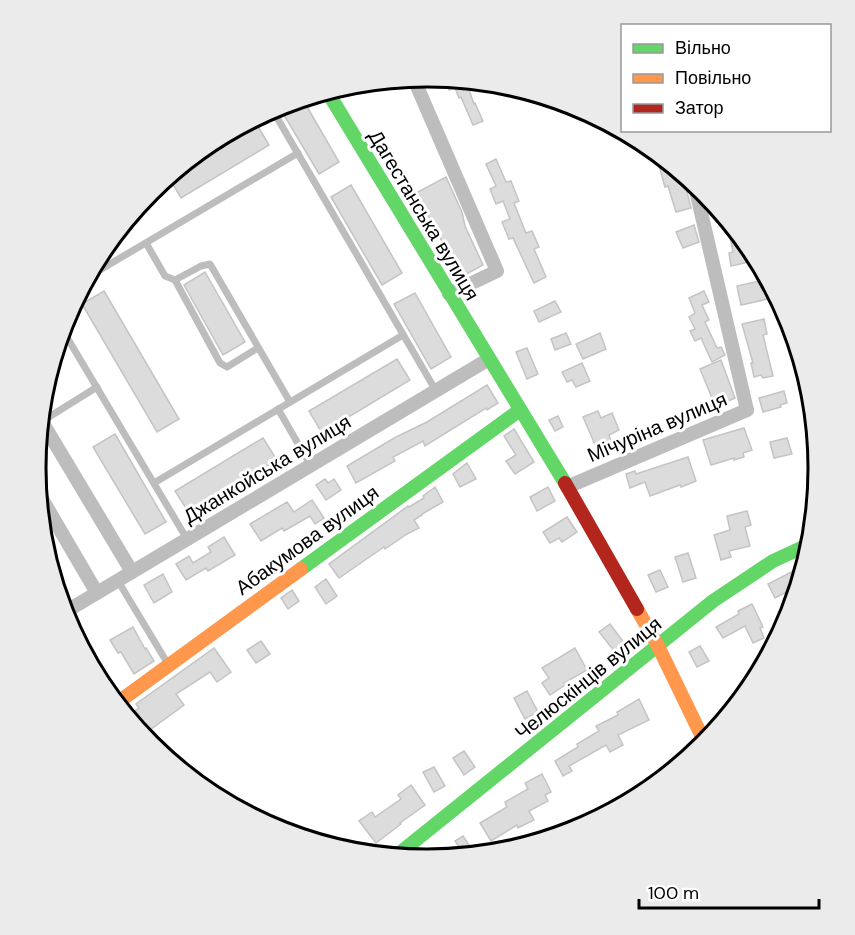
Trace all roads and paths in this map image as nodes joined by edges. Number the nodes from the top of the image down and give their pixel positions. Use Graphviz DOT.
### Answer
graph roads {
  1 [pos="417,87"];
  2 [pos="331,98"];
  3 [pos="277,118"];
  4 [pos="298,153"];
  5 [pos="698,199"];
  6 [pos="146,243"];
  7 [pos="104,268"];
  8 [pos="175,280"];
  9 [pos="449,294"];
  10 [pos="403,335"];
  11 [pos="69,340"];
  12 [pos="258,348"];
  13 [pos="489,359"];
  14 [pos="97,387"];
  15 [pos="436,391"];
  16 [pos="290,402"];
  17 [pos="278,409"];
  18 [pos="520,410"];
  19 [pos="50,415"];
  20 [pos="48,433"];
  21 [pos="311,466"];
  22 [pos="154,483"];
  23 [pos="567,487"];
  24 [pos="49,512"];
  25 [pos="187,539"];
  26 [pos="800,547"];
  27 [pos="132,572"];
  28 [pos="118,580"];
  29 [pos="97,593"];
  30 [pos="74,607"];
  31 [pos="658,646"];
  32 [pos="168,664"];
  33 [pos="124,698"];
  34 [pos="700,733"];
  35 [pos="406,848"];
  1 -- 9 [label="street"];
  2 -- 9 [label="street, Дагестанська вулиця"];
  3 -- 4 [label="lane"];
  4 -- 6 [label="lane"];
  4 -- 10 [label="lane"];
  5 -- 23 [label="street, Мічуріна вулиця"];
  6 -- 7 [label="lane"];
  6 -- 8 [label="lane"];
  8 -- 12 [label="lane"];
  8 -- 12 [label="lane"];
  9 -- 13 [label="street, Дагестанська вулиця"];
  10 -- 15 [label="lane"];
  10 -- 16 [label="lane"];
  11 -- 14 [label="lane"];
  12 -- 16 [label="lane"];
  13 -- 15 [label="street, Джанкойська вулиця"];
  13 -- 18 [label="street, Дагестанська вулиця"];
  14 -- 19 [label="lane"];
  14 -- 22 [label="lane"];
  15 -- 21 [label="street, Джанкойська вулиця"];
  16 -- 17 [label="lane"];
  17 -- 21 [label="lane"];
  17 -- 22 [label="lane"];
  18 -- 23 [label="street, Дагестанська вулиця"];
  18 -- 32 [label="street, Абакумова вулиця"];
  20 -- 27 [label="street"];
  21 -- 25 [label="street, Джанкойська вулиця"];
  22 -- 25 [label="lane"];
  23 -- 31 [label="street, Дагестанська вулиця"];
  24 -- 29 [label="street"];
  25 -- 27 [label="street, Джанкойська вулиця"];
  26 -- 31 [label="street, Челюскінців вулиця"];
  27 -- 28 [label="street, Джанкойська вулиця"];
  28 -- 29 [label="street, Джанкойська вулиця"];
  28 -- 32 [label="lane"];
  29 -- 30 [label="street, Джанкойська вулиця"];
  31 -- 34 [label="street, Дагестанська вулиця"];
  31 -- 35 [label="street, Челюскінців вулиця"];
  32 -- 33 [label="street, Абакумова вулиця"];
}
